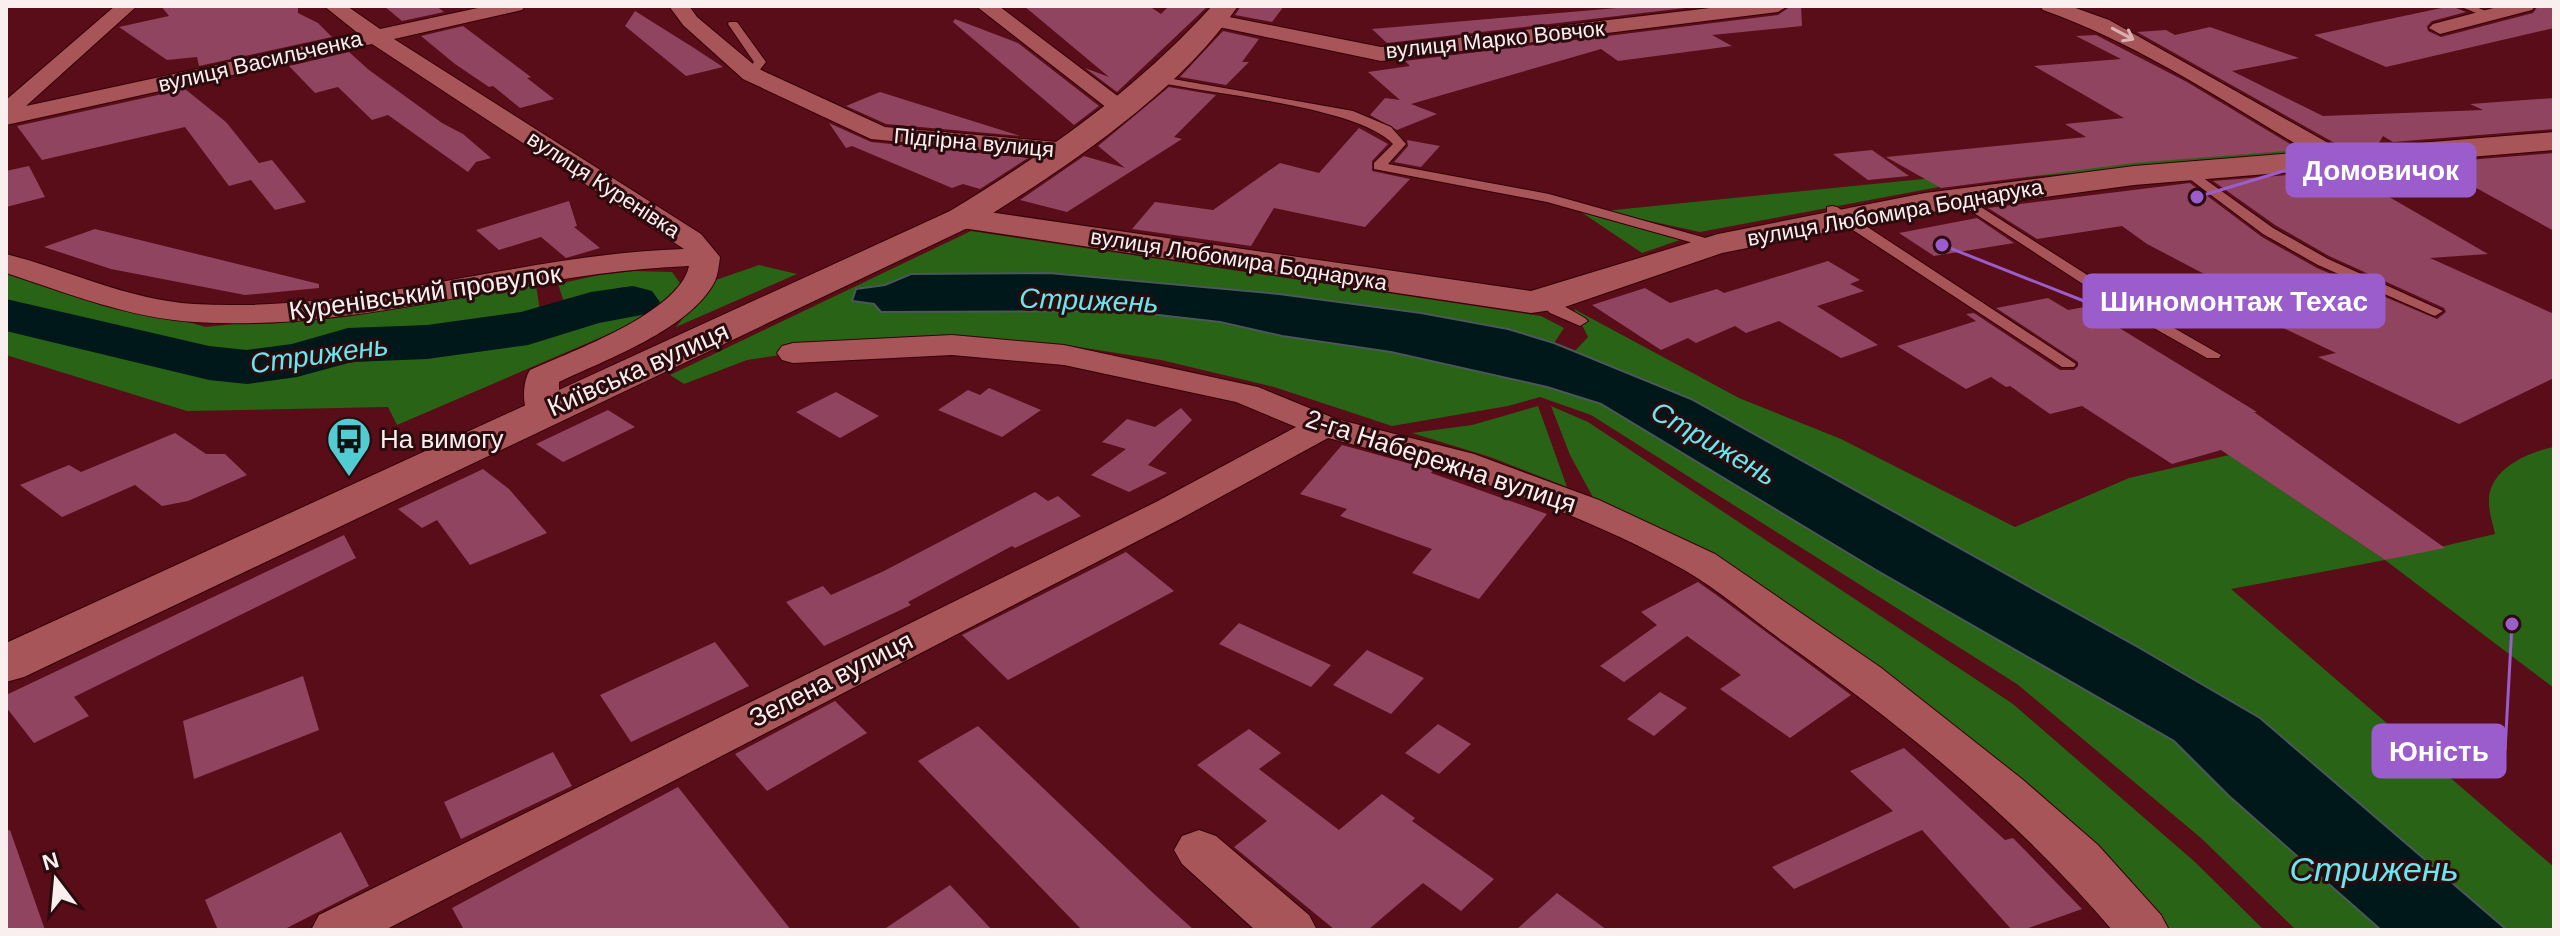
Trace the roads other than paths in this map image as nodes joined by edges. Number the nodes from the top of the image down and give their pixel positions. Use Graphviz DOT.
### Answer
graph roads {
  1 [pos="127,6"];
  2 [pos="334,6"];
  3 [pos="515,6"];
  4 [pos="679,6"];
  5 [pos="986,6"];
  6 [pos="1778,6"];
  7 [pos="2050,6"];
  8 [pos="2464,6"];
  9 [pos="2525,6"];
  10 [pos="1220,13"];
  11 [pos="2490,15"];
  12 [pos="733,24"];
  13 [pos="2440,28"];
  14 [pos="375,36"];
  15 [pos="751,74"];
  16 [pos="1156,79"];
  17 [pos="1124,110"];
  18 [pos="6,112"];
  19 [pos="6,118"];
  20 [pos="2554,141"];
  21 [pos="1069,151"];
  22 [pos="2337,158"];
  23 [pos="2188,171"];
  24 [pos="1959,197"];
  25 [pos="1838,213"];
  26 [pos="962,218"];
  27 [pos="1715,245"];
  28 [pos="706,257"];
  29 [pos="6,263"];
  30 [pos="1546,301"];
  31 [pos="2435,311"];
  32 [pos="1580,321"];
  33 [pos="793,353"];
  34 [pos="2213,355"];
  35 [pos="2068,364"];
  36 [pos="542,412"];
  37 [pos="1324,426"];
  38 [pos="6,664"];
  39 [pos="1199,850"];
  40 [pos="337,930"];
  41 [pos="1291,930"];
  42 [pos="2143,930"];
  1 -- 18 [label="street"];
  2 -- 14 [label="street, вулиця Куренівка"];
  3 -- 14 [label="street, вулиця Васильченка"];
  4 -- 15 [label="street, Підгірна вулиця"];
  5 -- 17 [label="street"];
  6 -- 10 [label="street, вулиця Марко Вовчок"];
  7 -- 22 [label="street, one-way"];
  8 -- 11 [label="lane"];
  9 -- 11 [label="street"];
  10 -- 16 [label="street, Київська вулиця"];
  11 -- 13 [label="street"];
  12 -- 15 [label="lane"];
  14 -- 19 [label="street, вулиця Васильченка"];
  14 -- 28 [label="street, вулиця Куренівка"];
  15 -- 21 [label="street, Підгірна вулиця"];
  16 -- 17 [label="street, Київська вулиця"];
  16 -- 27 [label="lane"];
  17 -- 21 [label="street, Київська вулиця"];
  20 -- 22 [label="street, вулиця Любомира Боднарука"];
  21 -- 26 [label="street, Київська вулиця"];
  22 -- 23 [label="street, вулиця Любомира Боднарука"];
  23 -- 24 [label="street, вулиця Любомира Боднарука"];
  23 -- 31 [label="lane"];
  24 -- 25 [label="street, вулиця Любомира Боднарука"];
  24 -- 34 [label="lane"];
  25 -- 27 [label="street, вулиця Любомира Боднарука"];
  25 -- 35 [label="lane"];
  26 -- 30 [label="street, вулиця Любомира Боднарука"];
  26 -- 36 [label="street, Київська вулиця"];
  27 -- 30 [label="street, вулиця Любомира Боднарука"];
  28 -- 29 [label="street, Куренівський провулок"];
  28 -- 36 [label="street, вулиця Куренівка"];
  30 -- 32 [label="lane"];
  33 -- 37 [label="street, 2-га Набережна вулиця"];
  36 -- 38 [label="street, Київська вулиця"];
  37 -- 40 [label="street, Зелена вулиця"];
  37 -- 42 [label="street, 2-га Набережна вулиця"];
  39 -- 41 [label="street"];
}
